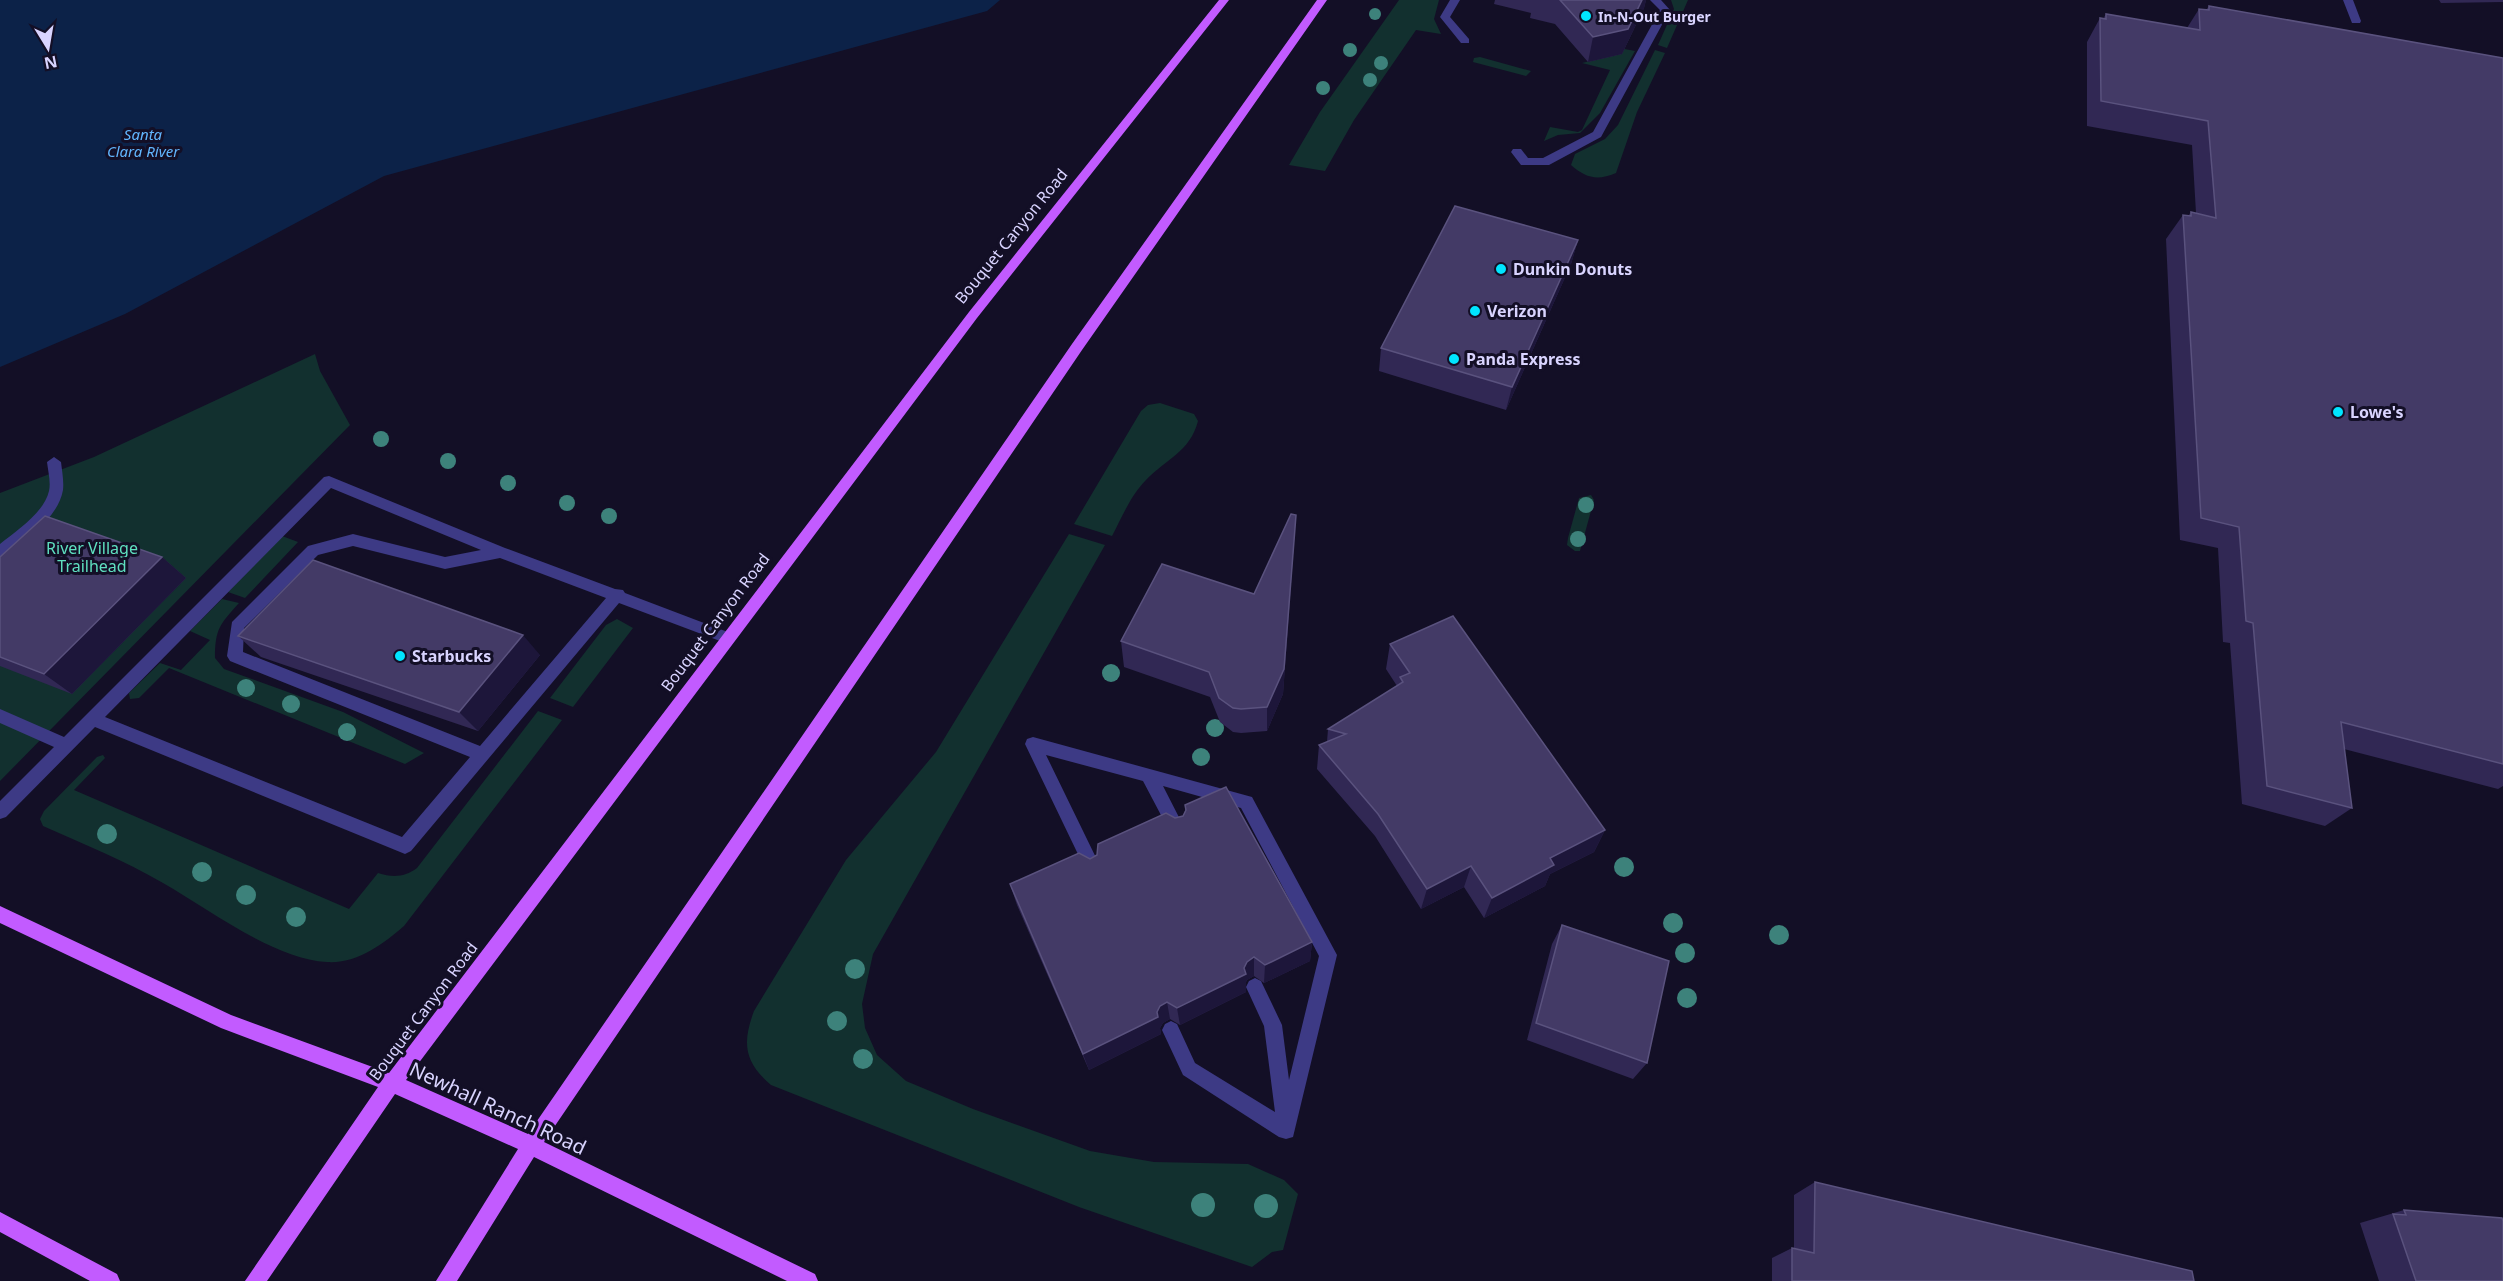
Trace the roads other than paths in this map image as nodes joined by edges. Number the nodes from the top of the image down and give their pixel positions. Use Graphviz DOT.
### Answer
graph roads {
  1 [pos="1224,0"];
  2 [pos="1322,0"];
  3 [pos="1455,0"];
  4 [pos="1655,0"];
  5 [pos="2348,0"];
  6 [pos="2356,21"];
  7 [pos="1465,40"];
  8 [pos="1517,152"];
  9 [pos="54,462"];
  10 [pos="500,552"];
  11 [pos="0,553"];
  12 [pos="618,594"];
  13 [pos="728,638"];
  14 [pos="0,716"];
  15 [pos="93,719"];
  16 [pos="67,745"];
  17 [pos="481,754"];
  18 [pos="1148,775"];
  19 [pos="0,812"];
  20 [pos="1178,831"];
  21 [pos="1094,870"];
  22 [pos="0,914"];
  23 [pos="1255,987"];
  24 [pos="1171,1030"];
  25 [pos="392,1083"];
  26 [pos="1286,1130"];
  27 [pos="531,1145"];
  28 [pos="0,1222"];
  29 [pos="110,1281"];
  30 [pos="255,1281"];
  31 [pos="446,1281"];
  32 [pos="808,1281"];
  1 -- 13 [label="main road, Bouquet Canyon Road"];
  2 -- 27 [label="main road"];
  3 -- 7 [label="lane"];
  4 -- 8 [label="lane"];
  5 -- 6 [label="lane"];
  9 -- 11 [label="lane"];
  10 -- 12 [label="lane"];
  10 -- 15 [label="lane"];
  10 -- 17 [label="lane"];
  12 -- 13 [label="lane"];
  12 -- 17 [label="lane"];
  13 -- 25 [label="main road, Bouquet Canyon Road"];
  14 -- 16 [label="lane"];
  15 -- 16 [label="lane"];
  15 -- 17 [label="lane"];
  16 -- 19 [label="lane"];
  18 -- 20 [label="lane"];
  18 -- 21 [label="lane"];
  18 -- 26 [label="lane"];
  22 -- 25 [label="main road, Newhall Ranch Road"];
  23 -- 26 [label="lane"];
  24 -- 26 [label="lane"];
  25 -- 27 [label="main road, Newhall Ranch Road"];
  25 -- 30 [label="main road, Bouquet Canyon Road"];
  27 -- 31 [label="main road"];
  27 -- 32 [label="main road, Newhall Ranch Road"];
  28 -- 29 [label="main road"];
}
